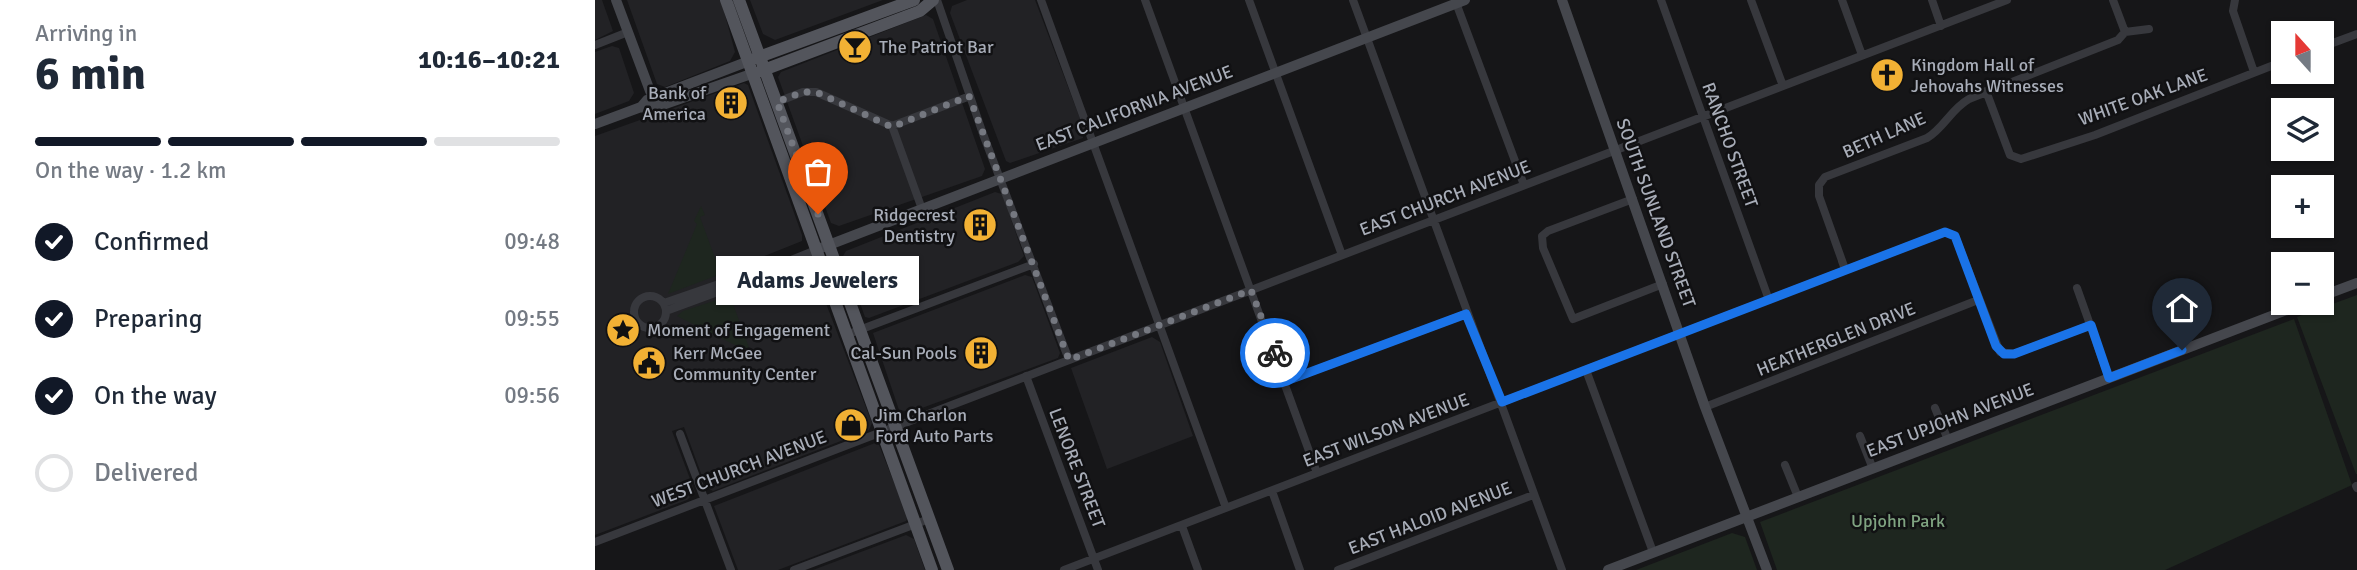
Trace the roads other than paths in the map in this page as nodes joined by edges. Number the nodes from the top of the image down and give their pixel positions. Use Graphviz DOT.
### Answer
graph roads {
  1 [pos="616,0"];
  2 [pos="726,0"];
  3 [pos="739,0"];
  4 [pos="914,0"];
  5 [pos="935,0"];
  6 [pos="1041,0"];
  7 [pos="1145,0"];
  8 [pos="1249,0"];
  9 [pos="1353,0"];
  10 [pos="1562,0"];
  11 [pos="1661,0"];
  12 [pos="1751,0"];
  13 [pos="1842,0"];
  14 [pos="1932,0"];
  15 [pos="2007,0"];
  16 [pos="2113,0"];
  17 [pos="1459,1"];
  18 [pos="2235,1"];
  19 [pos="1941,26"];
  20 [pos="2149,29"];
  21 [pos="2125,32"];
  22 [pos="628,33"];
  23 [pos="2357,34"];
  24 [pos="1366,39"];
  25 [pos="2335,42"];
  26 [pos="595,45"];
  27 [pos="1862,55"];
  28 [pos="757,65"];
  29 [pos="2271,66"];
  30 [pos="2254,72"];
  31 [pos="1276,73"];
  32 [pos="1783,86"];
  33 [pos="1986,91"];
  34 [pos="658,96"];
  35 [pos="969,96"];
  36 [pos="777,102"];
  37 [pos="670,103"];
  38 [pos="641,107"];
  39 [pos="1184,107"];
  40 [pos="1704,117"];
  41 [pos="595,124"];
  42 [pos="892,127"];
  43 [pos="1093,142"];
  44 [pos="1616,150"];
  45 [pos="1000,178"];
  46 [pos="1524,186"];
  47 [pos="1633,199"];
  48 [pos="922,209"];
  49 [pos="1432,221"];
  50 [pos="829,245"];
  51 [pos="816,250"];
  52 [pos="1342,255"];
  53 [pos="1034,264"];
  54 [pos="1844,265"];
  55 [pos="2357,283"];
  56 [pos="1663,285"];
  57 [pos="2077,288"];
  58 [pos="1251,290"];
  59 [pos="2334,292"];
  60 [pos="1769,300"];
  61 [pos="1978,300"];
  62 [pos="665,307"];
  63 [pos="1466,314"];
  64 [pos="2274,315"];
  65 [pos="1160,325"];
  66 [pos="2091,325"];
  67 [pos="859,329"];
  68 [pos="846,334"];
  69 [pos="1681,334"];
  70 [pos="1069,360"];
  71 [pos="1586,370"];
  72 [pos="1026,376"];
  73 [pos="2109,378"];
  74 [pos="1286,381"];
  75 [pos="1502,402"];
  76 [pos="1705,407"];
  77 [pos="1935,408"];
  78 [pos="896,426"];
  79 [pos="882,430"];
  80 [pos="680,434"];
  81 [pos="1860,436"];
  82 [pos="1948,440"];
  83 [pos="1785,464"];
  84 [pos="1873,469"];
  85 [pos="1317,473"];
  86 [pos="1272,491"];
  87 [pos="1533,495"];
  88 [pos="1798,497"];
  89 [pos="704,500"];
  90 [pos="1226,508"];
  91 [pos="1748,516"];
  92 [pos="929,519"];
  93 [pos="916,524"];
  94 [pos="1182,526"];
  95 [pos="595,542"];
  96 [pos="1653,552"];
  97 [pos="1094,558"];
  98 [pos="730,570"];
  99 [pos="794,570"];
  100 [pos="932,570"];
  101 [pos="948,570"];
  102 [pos="1064,570"];
  103 [pos="1098,570"];
  104 [pos="1198,570"];
  105 [pos="1300,570"];
  106 [pos="1338,570"];
  107 [pos="1562,570"];
  108 [pos="1608,570"];
  109 [pos="1767,570"];
  1 -- 22 [label="street"];
  2 -- 28 [label="main road"];
  3 -- 28 [label="main road"];
  4 -- 28 [label="main road"];
  5 -- 28 [label="main road"];
  5 -- 35 [label="street"];
  6 -- 43 [label="street"];
  7 -- 39 [label="street"];
  8 -- 31 [label="street"];
  9 -- 24 [label="street"];
  10 -- 44 [label="street, SOUTH SUNLAND STREET"];
  11 -- 40 [label="street, RANCHO STREET"];
  12 -- 32 [label="street"];
  13 -- 27 [label="street"];
  14 -- 19 [label="street"];
  15 -- 19 [label="street, EAST CHURCH AVENUE"];
  16 -- 21 [label="street"];
  17 -- 24 [label="street, EAST CALIFORNIA AVENUE"];
  17 -- 46 [label="street"];
  18 -- 30 [label="street"];
  19 -- 27 [label="street, EAST CHURCH AVENUE"];
  20 -- 21 [label="street, BETH LANE"];
  21 -- 33 [label="street, BETH LANE"];
  22 -- 26 [label="street"];
  22 -- 34 [label="street"];
  23 -- 25 [label="street"];
  24 -- 31 [label="street, EAST CALIFORNIA AVENUE"];
  24 -- 49 [label="street"];
  27 -- 32 [label="street, EAST CHURCH AVENUE"];
  28 -- 34 [label="street"];
  28 -- 36 [label="main road"];
  28 -- 37 [label="street"];
  28 -- 51 [label="main road"];
  29 -- 30 [label="street, WHITE OAK LANE"];
  30 -- 33 [label="street, WHITE OAK LANE"];
  31 -- 39 [label="street, EAST CALIFORNIA AVENUE"];
  31 -- 52 [label="street"];
  32 -- 40 [label="street, EAST CHURCH AVENUE"];
  33 -- 54 [label="street, BETH LANE"];
  34 -- 37 [label="street"];
  34 -- 38 [label="street"];
  35 -- 42 [label="street"];
  35 -- 45 [label="street"];
  36 -- 42 [label="street"];
  36 -- 50 [label="main road"];
  37 -- 38 [label="street"];
  38 -- 41 [label="street"];
  39 -- 43 [label="street, EAST CALIFORNIA AVENUE"];
  39 -- 58 [label="street"];
  40 -- 44 [label="street, EAST CHURCH AVENUE"];
  40 -- 60 [label="street, RANCHO STREET"];
  42 -- 48 [label="street"];
  43 -- 45 [label="street, EAST CALIFORNIA AVENUE"];
  43 -- 65 [label="street"];
  44 -- 46 [label="street, EAST CHURCH AVENUE"];
  44 -- 47 [label="street, SOUTH SUNLAND STREET"];
  45 -- 48 [label="street, EAST CALIFORNIA AVENUE"];
  45 -- 53 [label="street"];
  46 -- 49 [label="street, EAST CHURCH AVENUE"];
  47 -- 56 [label="street, SOUTH SUNLAND STREET"];
  47 -- 56 [label="street"];
  48 -- 50 [label="street, EAST CALIFORNIA AVENUE"];
  49 -- 52 [label="street, EAST CHURCH AVENUE"];
  49 -- 63 [label="street"];
  50 -- 51 [label="street, EAST CALIFORNIA AVENUE"];
  50 -- 67 [label="main road"];
  51 -- 62 [label="street"];
  51 -- 68 [label="main road"];
  52 -- 58 [label="street, EAST CHURCH AVENUE"];
  53 -- 67 [label="street"];
  53 -- 70 [label="street"];
  54 -- 60 [label="street, EAST WILSON AVENUE"];
  54 -- 61 [label="street, EAST WILSON AVENUE"];
  55 -- 59 [label="street"];
  56 -- 69 [label="street, SOUTH SUNLAND STREET"];
  57 -- 66 [label="street"];
  58 -- 65 [label="street, EAST CHURCH AVENUE"];
  58 -- 74 [label="street"];
  60 -- 69 [label="street, EAST WILSON AVENUE"];
  61 -- 66 [label="street"];
  61 -- 76 [label="street, HEATHERGLEN DRIVE"];
  63 -- 74 [label="street"];
  63 -- 75 [label="street"];
  64 -- 73 [label="street, EAST UPJOHN AVENUE"];
  65 -- 70 [label="street, EAST CHURCH AVENUE"];
  65 -- 90 [label="street"];
  66 -- 73 [label="street"];
  67 -- 68 [label="street"];
  67 -- 78 [label="main road"];
  68 -- 79 [label="main road"];
  69 -- 71 [label="street, EAST WILSON AVENUE"];
  69 -- 76 [label="street, SOUTH SUNLAND STREET"];
  70 -- 72 [label="street, EAST CHURCH AVENUE"];
  71 -- 75 [label="street, EAST WILSON AVENUE"];
  71 -- 96 [label="street"];
  72 -- 78 [label="street, EAST CHURCH AVENUE"];
  72 -- 97 [label="street, LENORE STREET"];
  73 -- 82 [label="street, EAST UPJOHN AVENUE"];
  74 -- 85 [label="street"];
  75 -- 85 [label="street, EAST WILSON AVENUE"];
  75 -- 87 [label="street"];
  76 -- 91 [label="street, SOUTH SUNLAND STREET"];
  77 -- 82 [label="street"];
  78 -- 79 [label="street, WEST CHURCH AVENUE"];
  78 -- 92 [label="main road"];
  79 -- 89 [label="street, WEST CHURCH AVENUE"];
  79 -- 93 [label="main road"];
  80 -- 89 [label="street"];
  81 -- 84 [label="street"];
  82 -- 84 [label="street, EAST UPJOHN AVENUE"];
  83 -- 88 [label="street"];
  84 -- 88 [label="street, EAST UPJOHN AVENUE"];
  85 -- 86 [label="street, EAST WILSON AVENUE"];
  86 -- 90 [label="street, EAST WILSON AVENUE"];
  86 -- 105 [label="street"];
  87 -- 106 [label="street, EAST HALOID AVENUE"];
  87 -- 107 [label="street"];
  88 -- 91 [label="street, EAST UPJOHN AVENUE"];
  89 -- 95 [label="street, WEST CHURCH AVENUE"];
  89 -- 98 [label="street"];
  90 -- 94 [label="street, EAST WILSON AVENUE"];
  91 -- 96 [label="street, EAST UPJOHN AVENUE"];
  91 -- 109 [label="street, SOUTH SUNLAND STREET"];
  92 -- 93 [label="street"];
  92 -- 101 [label="main road"];
  93 -- 99 [label="street"];
  93 -- 100 [label="main road"];
  94 -- 97 [label="street, EAST WILSON AVENUE"];
  94 -- 104 [label="street"];
  96 -- 108 [label="street, EAST UPJOHN AVENUE"];
  97 -- 102 [label="street, EAST WILSON AVENUE"];
  97 -- 103 [label="street, LENORE STREET"];
}
